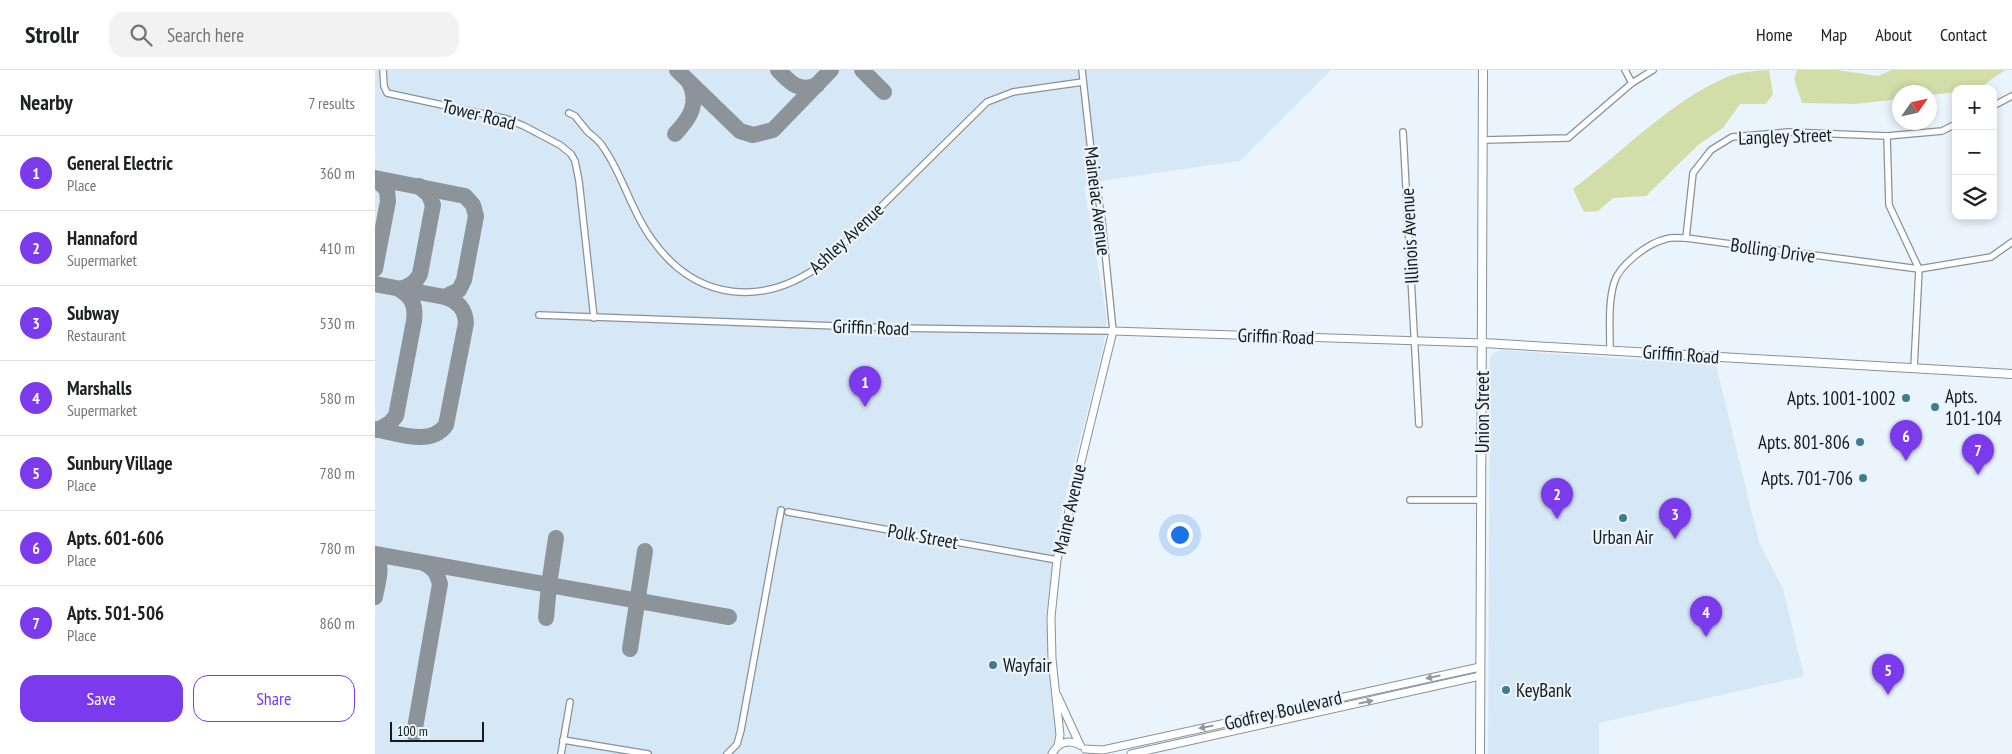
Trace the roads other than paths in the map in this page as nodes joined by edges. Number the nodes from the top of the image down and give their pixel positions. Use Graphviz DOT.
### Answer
graph roads {
  1 [pos="383,70"];
  2 [pos="1082,70"];
  3 [pos="1483,70"];
  4 [pos="1625,70"];
  5 [pos="1653,70"];
  6 [pos="1083,82"];
  7 [pos="1632,83"];
  8 [pos="2012,96"];
  9 [pos="1997,104"];
  10 [pos="569,113"];
  11 [pos="1952,126"];
  12 [pos="1403,132"];
  13 [pos="1887,136"];
  14 [pos="1483,140"];
  15 [pos="1686,238"];
  16 [pos="2012,242"];
  17 [pos="1919,269"];
  18 [pos="539,316"];
  19 [pos="594,318"];
  20 [pos="1113,331"];
  21 [pos="1414,340"];
  22 [pos="1483,343"];
  23 [pos="1610,349"];
  24 [pos="1914,368"];
  25 [pos="2012,374"];
  26 [pos="1419,424"];
  27 [pos="1410,500"];
  28 [pos="1481,500"];
  29 [pos="781,510"];
  30 [pos="788,512"];
  31 [pos="1057,560"];
  32 [pos="1480,667"];
  33 [pos="1480,676"];
  34 [pos="1055,690"];
  35 [pos="570,702"];
  36 [pos="563,740"];
  37 [pos="1055,750"];
  38 [pos="1084,750"];
  39 [pos="561,754"];
  40 [pos="647,754"];
  41 [pos="727,754"];
  42 [pos="1044,754"];
  43 [pos="1131,754"];
  44 [pos="1480,754"];
  1 -- 19 [label="street, Tower Road"];
  2 -- 6 [label="street, Maineiac Avenue"];
  3 -- 14 [label="main road, Union Street"];
  4 -- 7 [label="street"];
  5 -- 7 [label="street"];
  6 -- 10 [label="street, Ashley Avenue"];
  6 -- 20 [label="street, Maineiac Avenue"];
  7 -- 14 [label="street"];
  8 -- 9 [label="street"];
  11 -- 13 [label="street, Langley Street"];
  12 -- 21 [label="street, Illinois Avenue"];
  13 -- 15 [label="street, Langley Street"];
  13 -- 17 [label="street"];
  14 -- 22 [label="main road, Union Street"];
  15 -- 17 [label="street, Bolling Drive"];
  15 -- 23 [label="street, Bolling Drive"];
  16 -- 17 [label="street, Bolling Drive"];
  17 -- 24 [label="street"];
  18 -- 19 [label="street, Griffin Road"];
  19 -- 20 [label="street, Griffin Road"];
  20 -- 21 [label="street, Griffin Road"];
  20 -- 31 [label="street, Maine Avenue"];
  21 -- 22 [label="street, Griffin Road"];
  21 -- 26 [label="street, Illinois Avenue"];
  22 -- 23 [label="main road, Griffin Road"];
  22 -- 28 [label="main road, Union Street"];
  23 -- 24 [label="main road, Griffin Road"];
  24 -- 25 [label="main road, Griffin Road"];
  27 -- 28 [label="street"];
  28 -- 32 [label="main road, Union Street"];
  29 -- 41 [label="street"];
  30 -- 31 [label="street, Polk Street"];
  31 -- 34 [label="street, Maine Avenue"];
  32 -- 33 [label="main road, Union Street"];
  32 -- 38 [label="street, Godfrey Boulevard, one-way"];
  43 -- 33 [label="street, Godfrey Boulevard, one-way"];
  33 -- 44 [label="main road, Union Street"];
  34 -- 37 [label="street, Maine Avenue"];
  34 -- 38 [label="street, Maine Avenue"];
  35 -- 36 [label="street"];
  36 -- 39 [label="street"];
  36 -- 40 [label="street"];
  37 -- 38 [label="street, Godfrey Boulevard"];
  37 -- 42 [label="street"];
}
